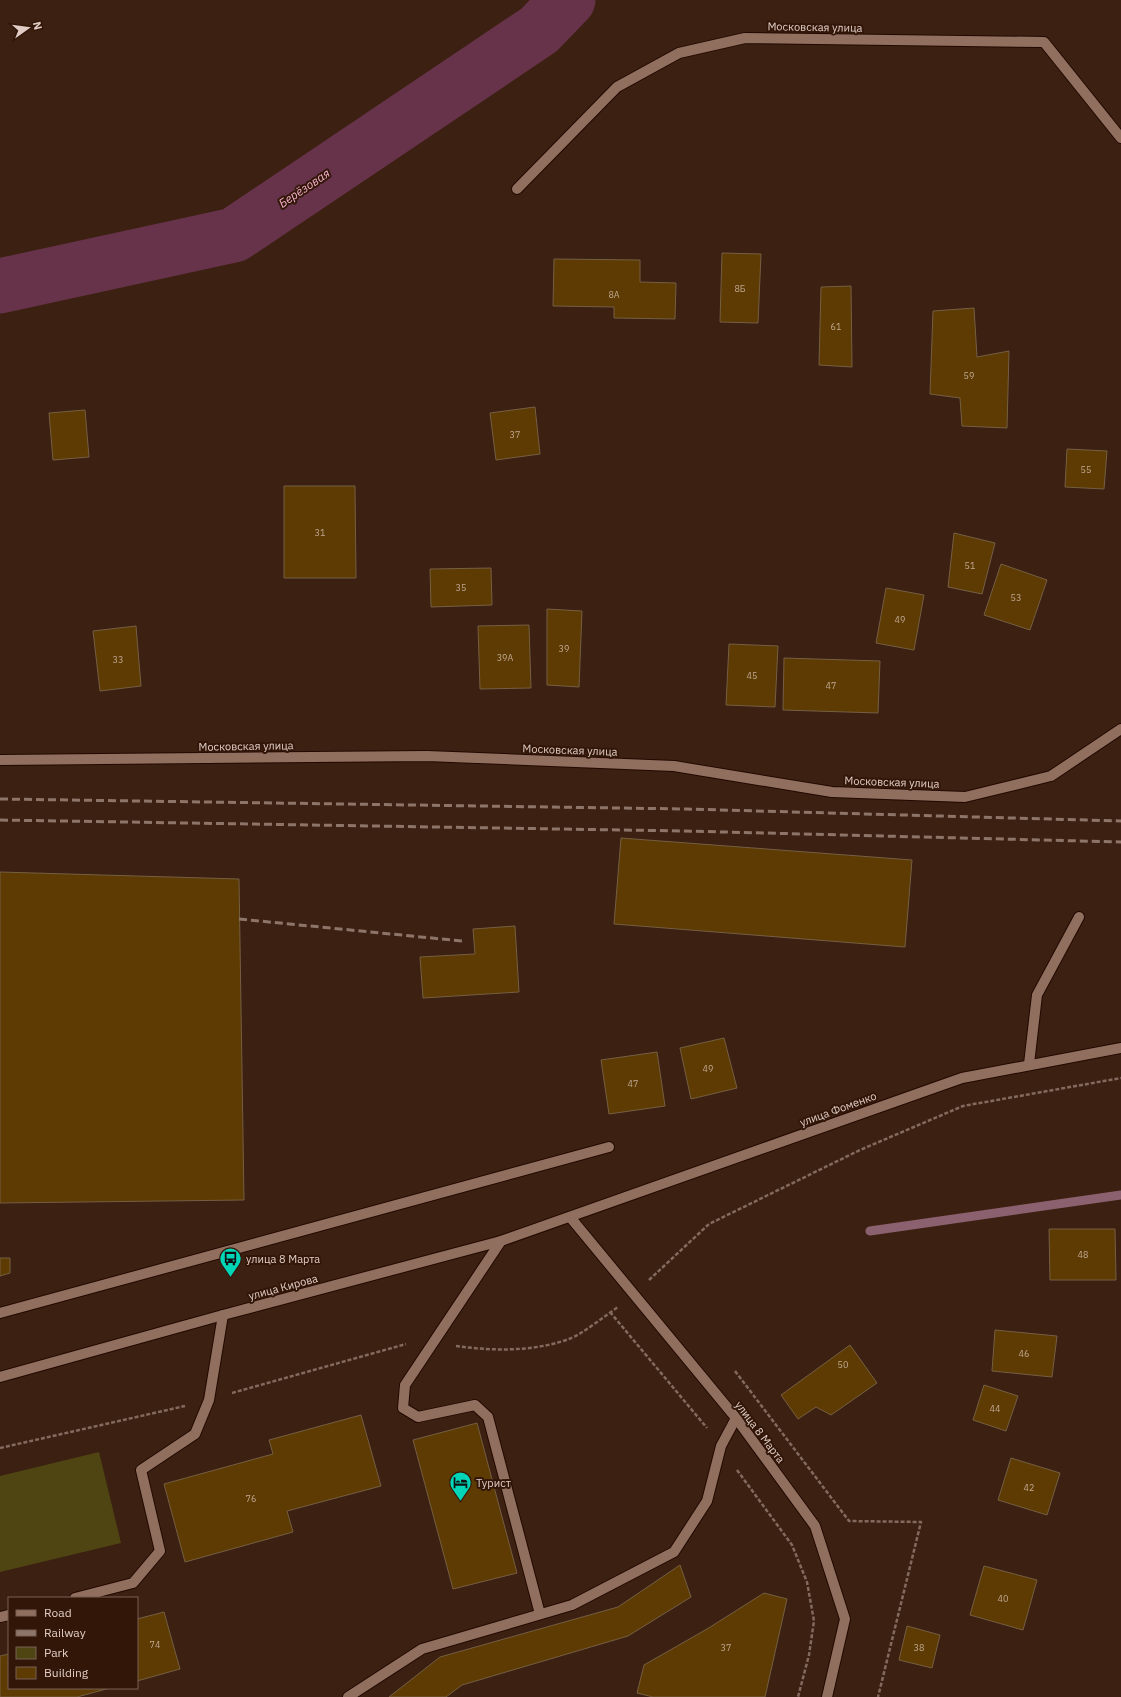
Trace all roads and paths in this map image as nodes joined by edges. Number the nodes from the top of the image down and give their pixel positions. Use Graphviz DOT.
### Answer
graph roads {
  1 [pos="1121,138"];
  2 [pos="517,189"];
  3 [pos="1121,729"];
  4 [pos="0,760"];
  5 [pos="1079,918"];
  6 [pos="1121,1048"];
  7 [pos="1028,1064"];
  8 [pos="1121,1078"];
  9 [pos="609,1148"];
  10 [pos="570,1217"];
  11 [pos="502,1240"];
  12 [pos="635,1296"];
  13 [pos="610,1312"];
  14 [pos="0,1313"];
  15 [pos="223,1315"];
  16 [pos="434,1344"];
  17 [pos="735,1371"];
  18 [pos="0,1377"];
  19 [pos="209,1400"];
  20 [pos="736,1418"];
  21 [pos="721,1446"];
  22 [pos="0,1448"];
  23 [pos="79,1597"];
  24 [pos="540,1614"];
  25 [pos="348,1697"];
  26 [pos="798,1697"];
  27 [pos="827,1697"];
  28 [pos="878,1697"];
  1 -- 2 [label="street, Московская улица"];
  3 -- 4 [label="street, Московская улица"];
  5 -- 7 [label="street"];
  6 -- 7 [label="street, улица Фоменко"];
  7 -- 10 [label="street, улица Фоменко"];
  8 -- 12 [label="path"];
  9 -- 14 [label="street"];
  10 -- 11 [label="street, улица Кирова"];
  10 -- 12 [label="street, улица 8 Марта"];
  11 -- 15 [label="street, улица Кирова"];
  11 -- 16 [label="street"];
  12 -- 13 [label="path"];
  12 -- 20 [label="street, улица 8 Марта"];
  13 -- 16 [label="path"];
  13 -- 21 [label="path"];
  15 -- 18 [label="street, улица Кирова"];
  15 -- 19 [label="street"];
  16 -- 19 [label="path"];
  16 -- 24 [label="street"];
  17 -- 28 [label="path"];
  19 -- 22 [label="path"];
  19 -- 23 [label="street"];
  20 -- 21 [label="street"];
  20 -- 27 [label="street, улица 8 Марта"];
  21 -- 24 [label="street"];
  21 -- 26 [label="path"];
  24 -- 25 [label="street"];
}
